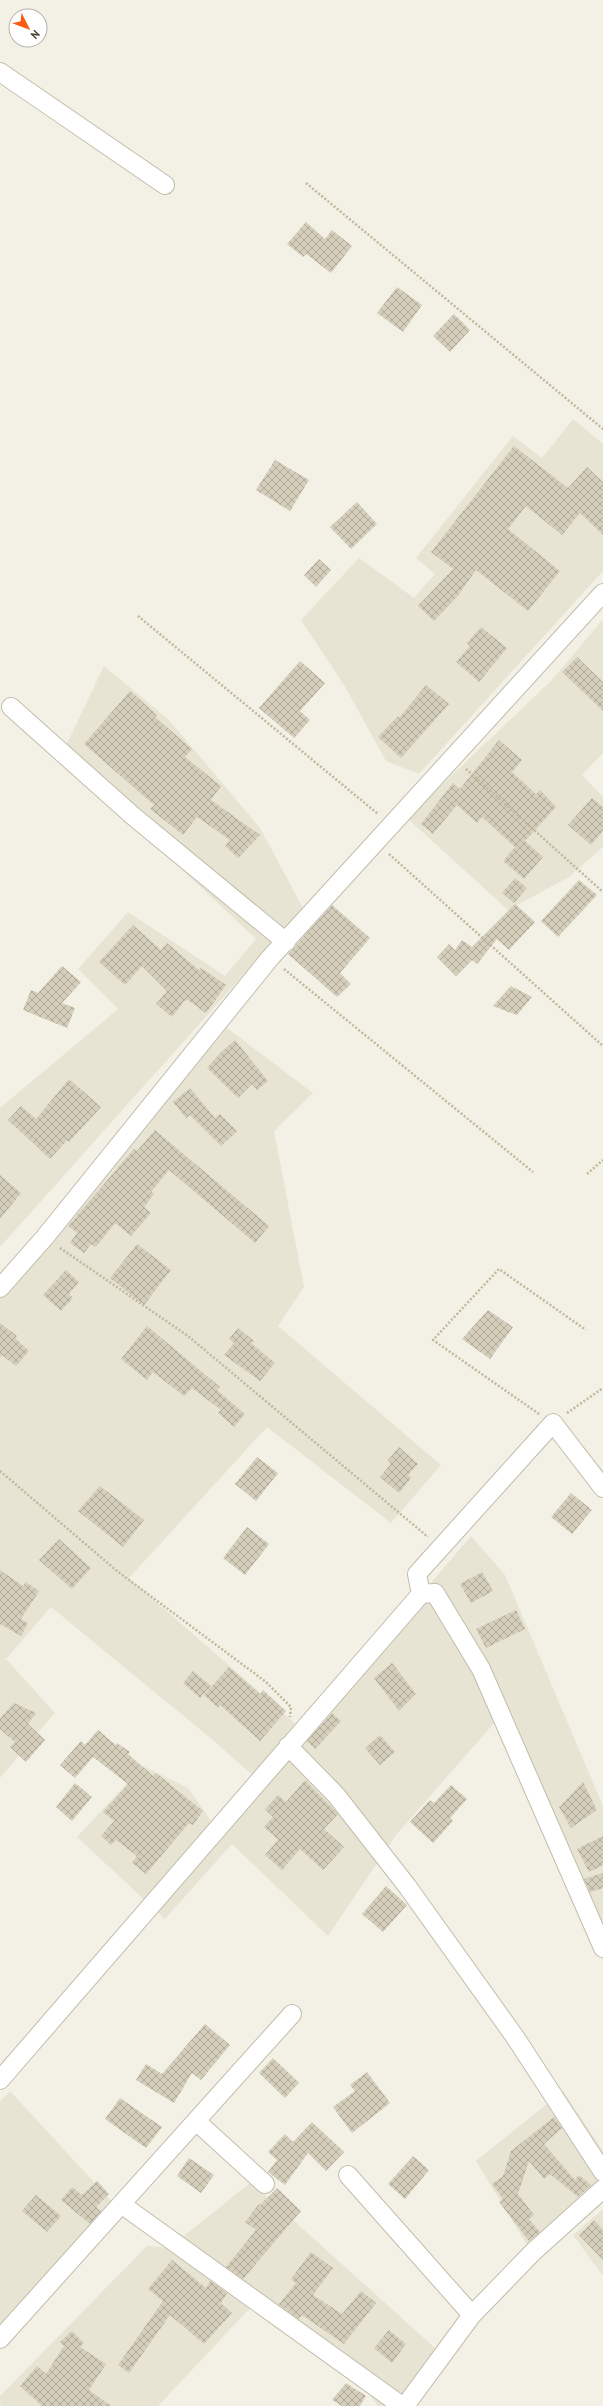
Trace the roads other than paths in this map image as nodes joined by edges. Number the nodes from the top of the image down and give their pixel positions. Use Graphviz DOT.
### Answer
graph roads {
  1 [pos="0,72"];
  2 [pos="165,186"];
  3 [pos="603,593"];
  4 [pos="10,707"];
  5 [pos="286,942"];
  6 [pos="0,1288"];
  7 [pos="603,1488"];
  8 [pos="421,1594"];
  9 [pos="288,1746"];
  10 [pos="603,1948"];
  11 [pos="292,2014"];
  12 [pos="0,2080"];
  13 [pos="196,2121"];
  14 [pos="603,2172"];
  15 [pos="348,2175"];
  16 [pos="265,2184"];
  17 [pos="603,2190"];
  18 [pos="122,2204"];
  19 [pos="472,2315"];
  20 [pos="0,2339"];
  21 [pos="403,2406"];
  1 -- 2 [label="street"];
  3 -- 5 [label="street"];
  4 -- 5 [label="street"];
  5 -- 6 [label="street"];
  7 -- 8 [label="street"];
  8 -- 9 [label="street"];
  8 -- 10 [label="street"];
  9 -- 12 [label="street"];
  9 -- 14 [label="street"];
  11 -- 13 [label="street"];
  13 -- 16 [label="street"];
  13 -- 18 [label="street"];
  15 -- 19 [label="street"];
  17 -- 19 [label="street"];
  18 -- 20 [label="street"];
  18 -- 21 [label="street"];
  19 -- 21 [label="street"];
}
